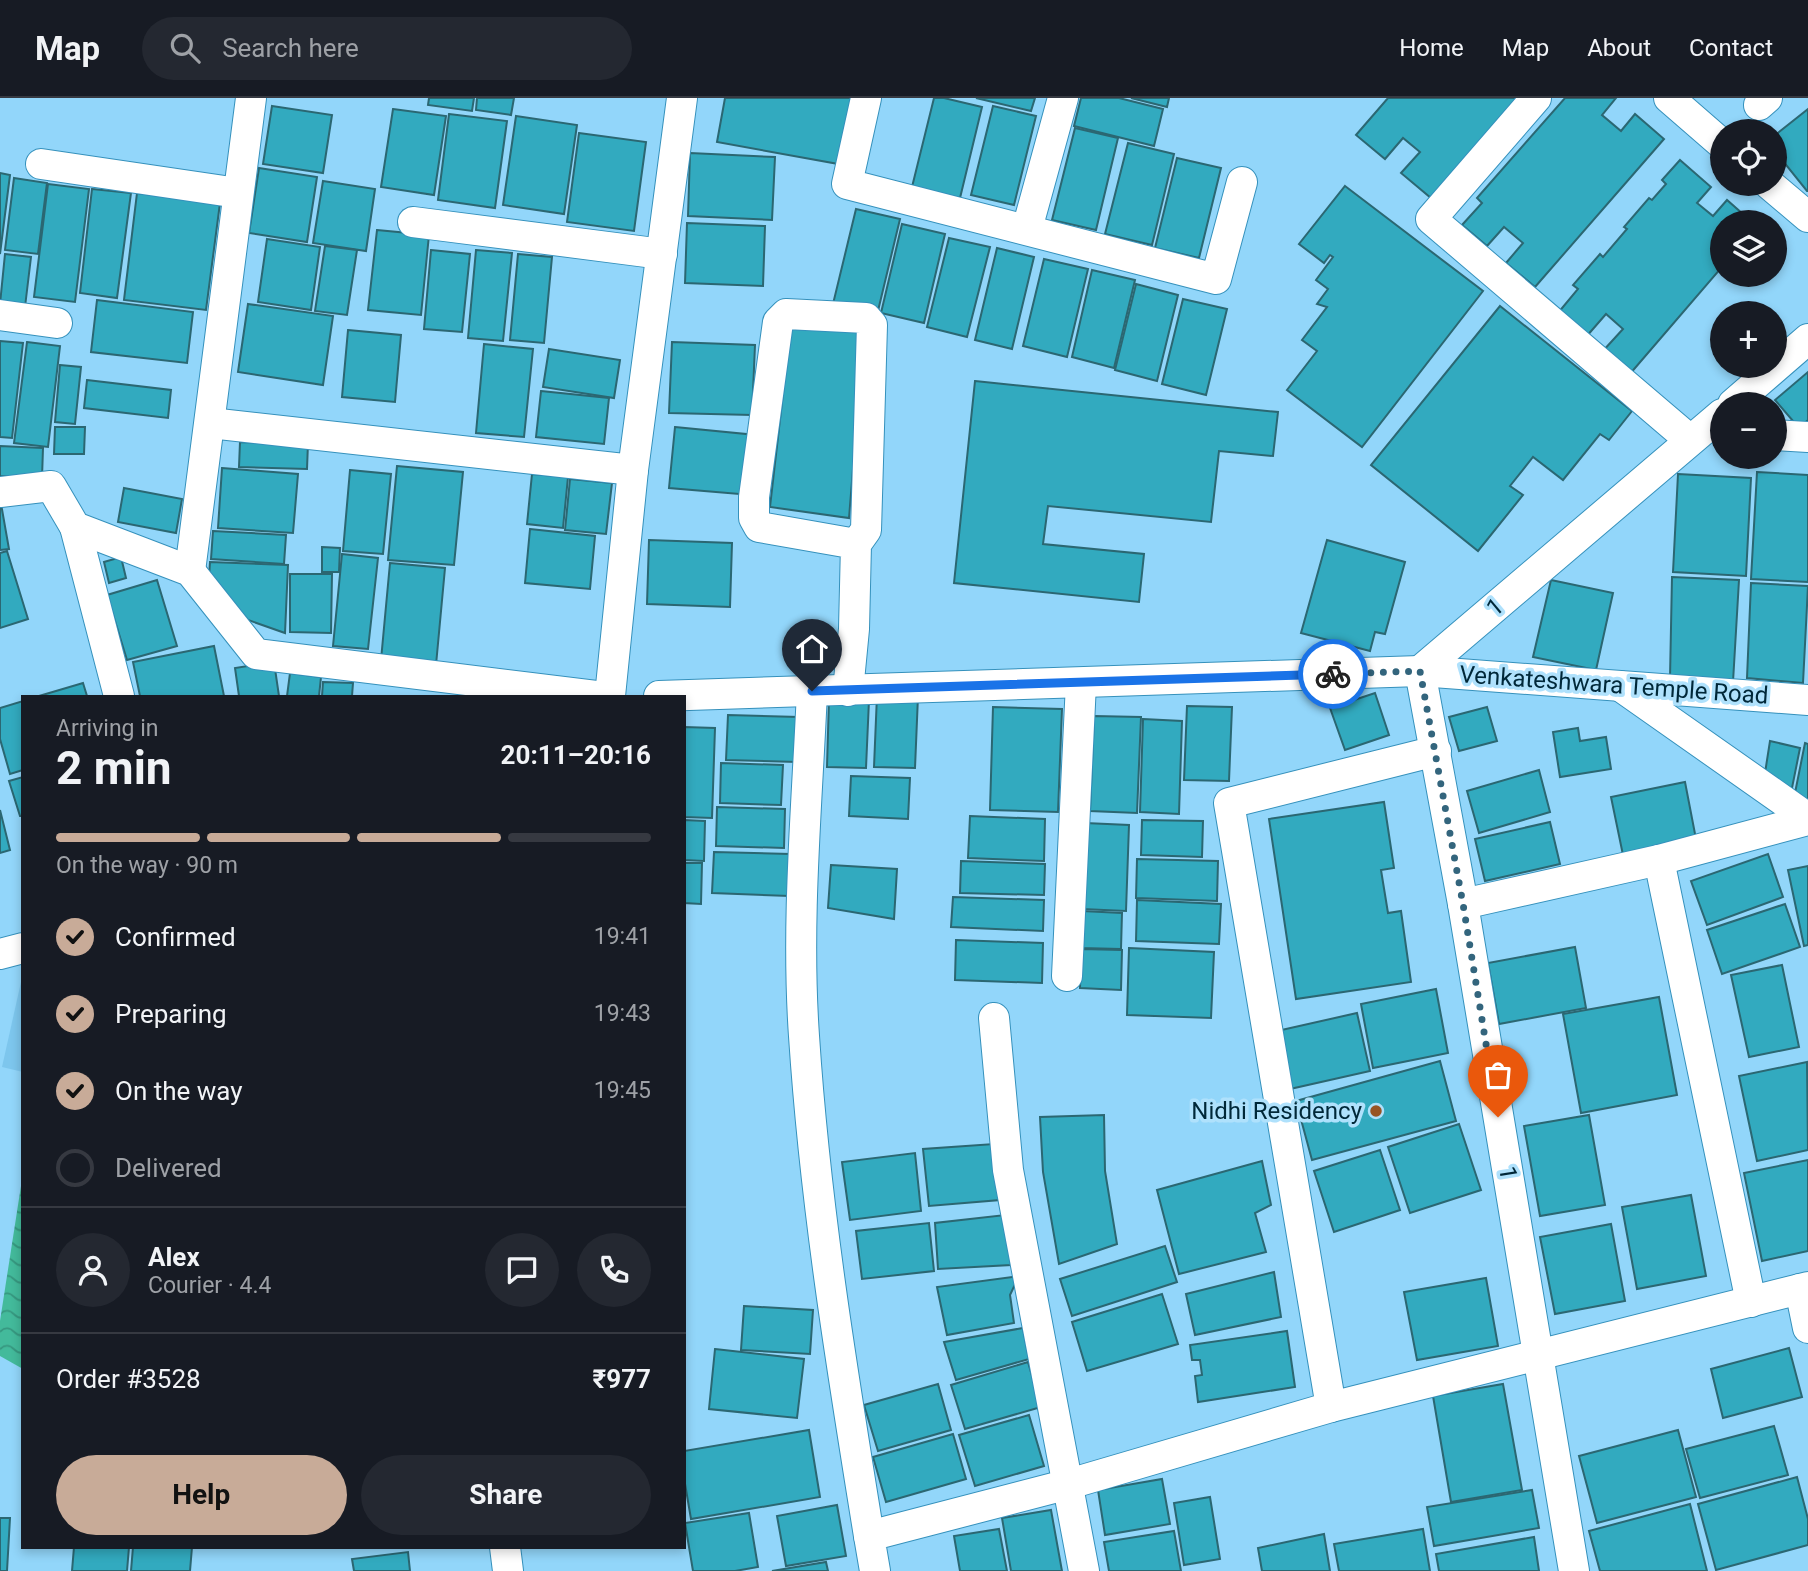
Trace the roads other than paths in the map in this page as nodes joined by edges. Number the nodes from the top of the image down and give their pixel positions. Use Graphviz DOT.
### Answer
graph roads {
  1 [pos="251,98"];
  2 [pos="682,98"];
  3 [pos="866,98"];
  4 [pos="1063,98"];
  5 [pos="1536,98"];
  6 [pos="1668,98"];
  7 [pos="1710,134"];
  8 [pos="41,164"];
  9 [pos="1242,182"];
  10 [pos="239,192"];
  11 [pos="1783,196"];
  12 [pos="1808,217"];
  13 [pos="413,222"];
  14 [pos="1027,229"];
  15 [pos="662,254"];
  16 [pos="0,315"];
  17 [pos="57,324"];
  18 [pos="1808,339"];
  19 [pos="1747,392"];
  20 [pos="209,423"];
  21 [pos="1709,429"];
  22 [pos="1787,436"];
  23 [pos="1808,437"];
  24 [pos="633,470"];
  25 [pos="0,492"];
  26 [pos="75,527"];
  27 [pos="856,544"];
  28 [pos="190,571"];
  29 [pos="1420,671"];
  30 [pos="1081,683"];
  31 [pos="1620,686"];
  32 [pos="812,691"];
  33 [pos="848,691"];
  34 [pos="119,695"];
  35 [pos="588,695"];
  36 [pos="610,695"];
  37 [pos="686,695"];
  38 [pos="1808,700"];
  39 [pos="1436,751"];
  40 [pos="1808,819"];
  41 [pos="1659,860"];
  42 [pos="1463,904"];
  43 [pos="21,949"];
  44 [pos="0,954"];
  45 [pos="1067,976"];
  46 [pos="994,1018"];
  47 [pos="1804,1288"];
  48 [pos="1751,1302"];
  49 [pos="1808,1328"];
  50 [pos="1538,1356"];
  51 [pos="1331,1407"];
  52 [pos="1069,1484"];
  53 [pos="869,1536"];
  54 [pos="505,1549"];
  55 [pos="508,1571"];
  56 [pos="874,1571"];
  57 [pos="1084,1571"];
  58 [pos="1574,1571"];
  1 -- 10 [label="street"];
  2 -- 15 [label="street"];
  3 -- 14 [label="street"];
  4 -- 14 [label="street"];
  5 -- 21 [label="street"];
  6 -- 7 [label="street"];
  8 -- 10 [label="street"];
  9 -- 14 [label="street"];
  10 -- 20 [label="street"];
  11 -- 12 [label="street"];
  13 -- 15 [label="street"];
  15 -- 24 [label="street"];
  16 -- 17 [label="street"];
  18 -- 19 [label="street"];
  20 -- 24 [label="street"];
  20 -- 28 [label="street"];
  21 -- 29 [label="street, 1"];
  22 -- 23 [label="street"];
  24 -- 36 [label="street"];
  25 -- 26 [label="street"];
  26 -- 28 [label="street"];
  26 -- 34 [label="street"];
  27 -- 27 [label="street"];
  27 -- 33 [label="street"];
  28 -- 35 [label="street"];
  29 -- 30 [label="street, Venkateshwara Temple Road"];
  29 -- 31 [label="street, Venkateshwara Temple Road"];
  29 -- 39 [label="street, 1"];
  30 -- 33 [label="street, Venkateshwara Temple Road"];
  30 -- 45 [label="street"];
  31 -- 38 [label="street, Venkateshwara Temple Road"];
  31 -- 40 [label="street"];
  32 -- 33 [label="street, Venkateshwara Temple Road"];
  32 -- 37 [label="street, Venkateshwara Temple Road"];
  32 -- 53 [label="street"];
  39 -- 42 [label="street, 1"];
  39 -- 51 [label="street"];
  40 -- 41 [label="street"];
  41 -- 42 [label="street"];
  41 -- 48 [label="street"];
  42 -- 50 [label="street, 1"];
  43 -- 44 [label="street"];
  46 -- 52 [label="street"];
  47 -- 48 [label="street"];
  47 -- 49 [label="street"];
  48 -- 50 [label="street"];
  50 -- 51 [label="street"];
  50 -- 58 [label="street, 1"];
  51 -- 52 [label="street"];
  52 -- 53 [label="street"];
  52 -- 57 [label="street"];
  53 -- 56 [label="street"];
  54 -- 55 [label="street"];
}
